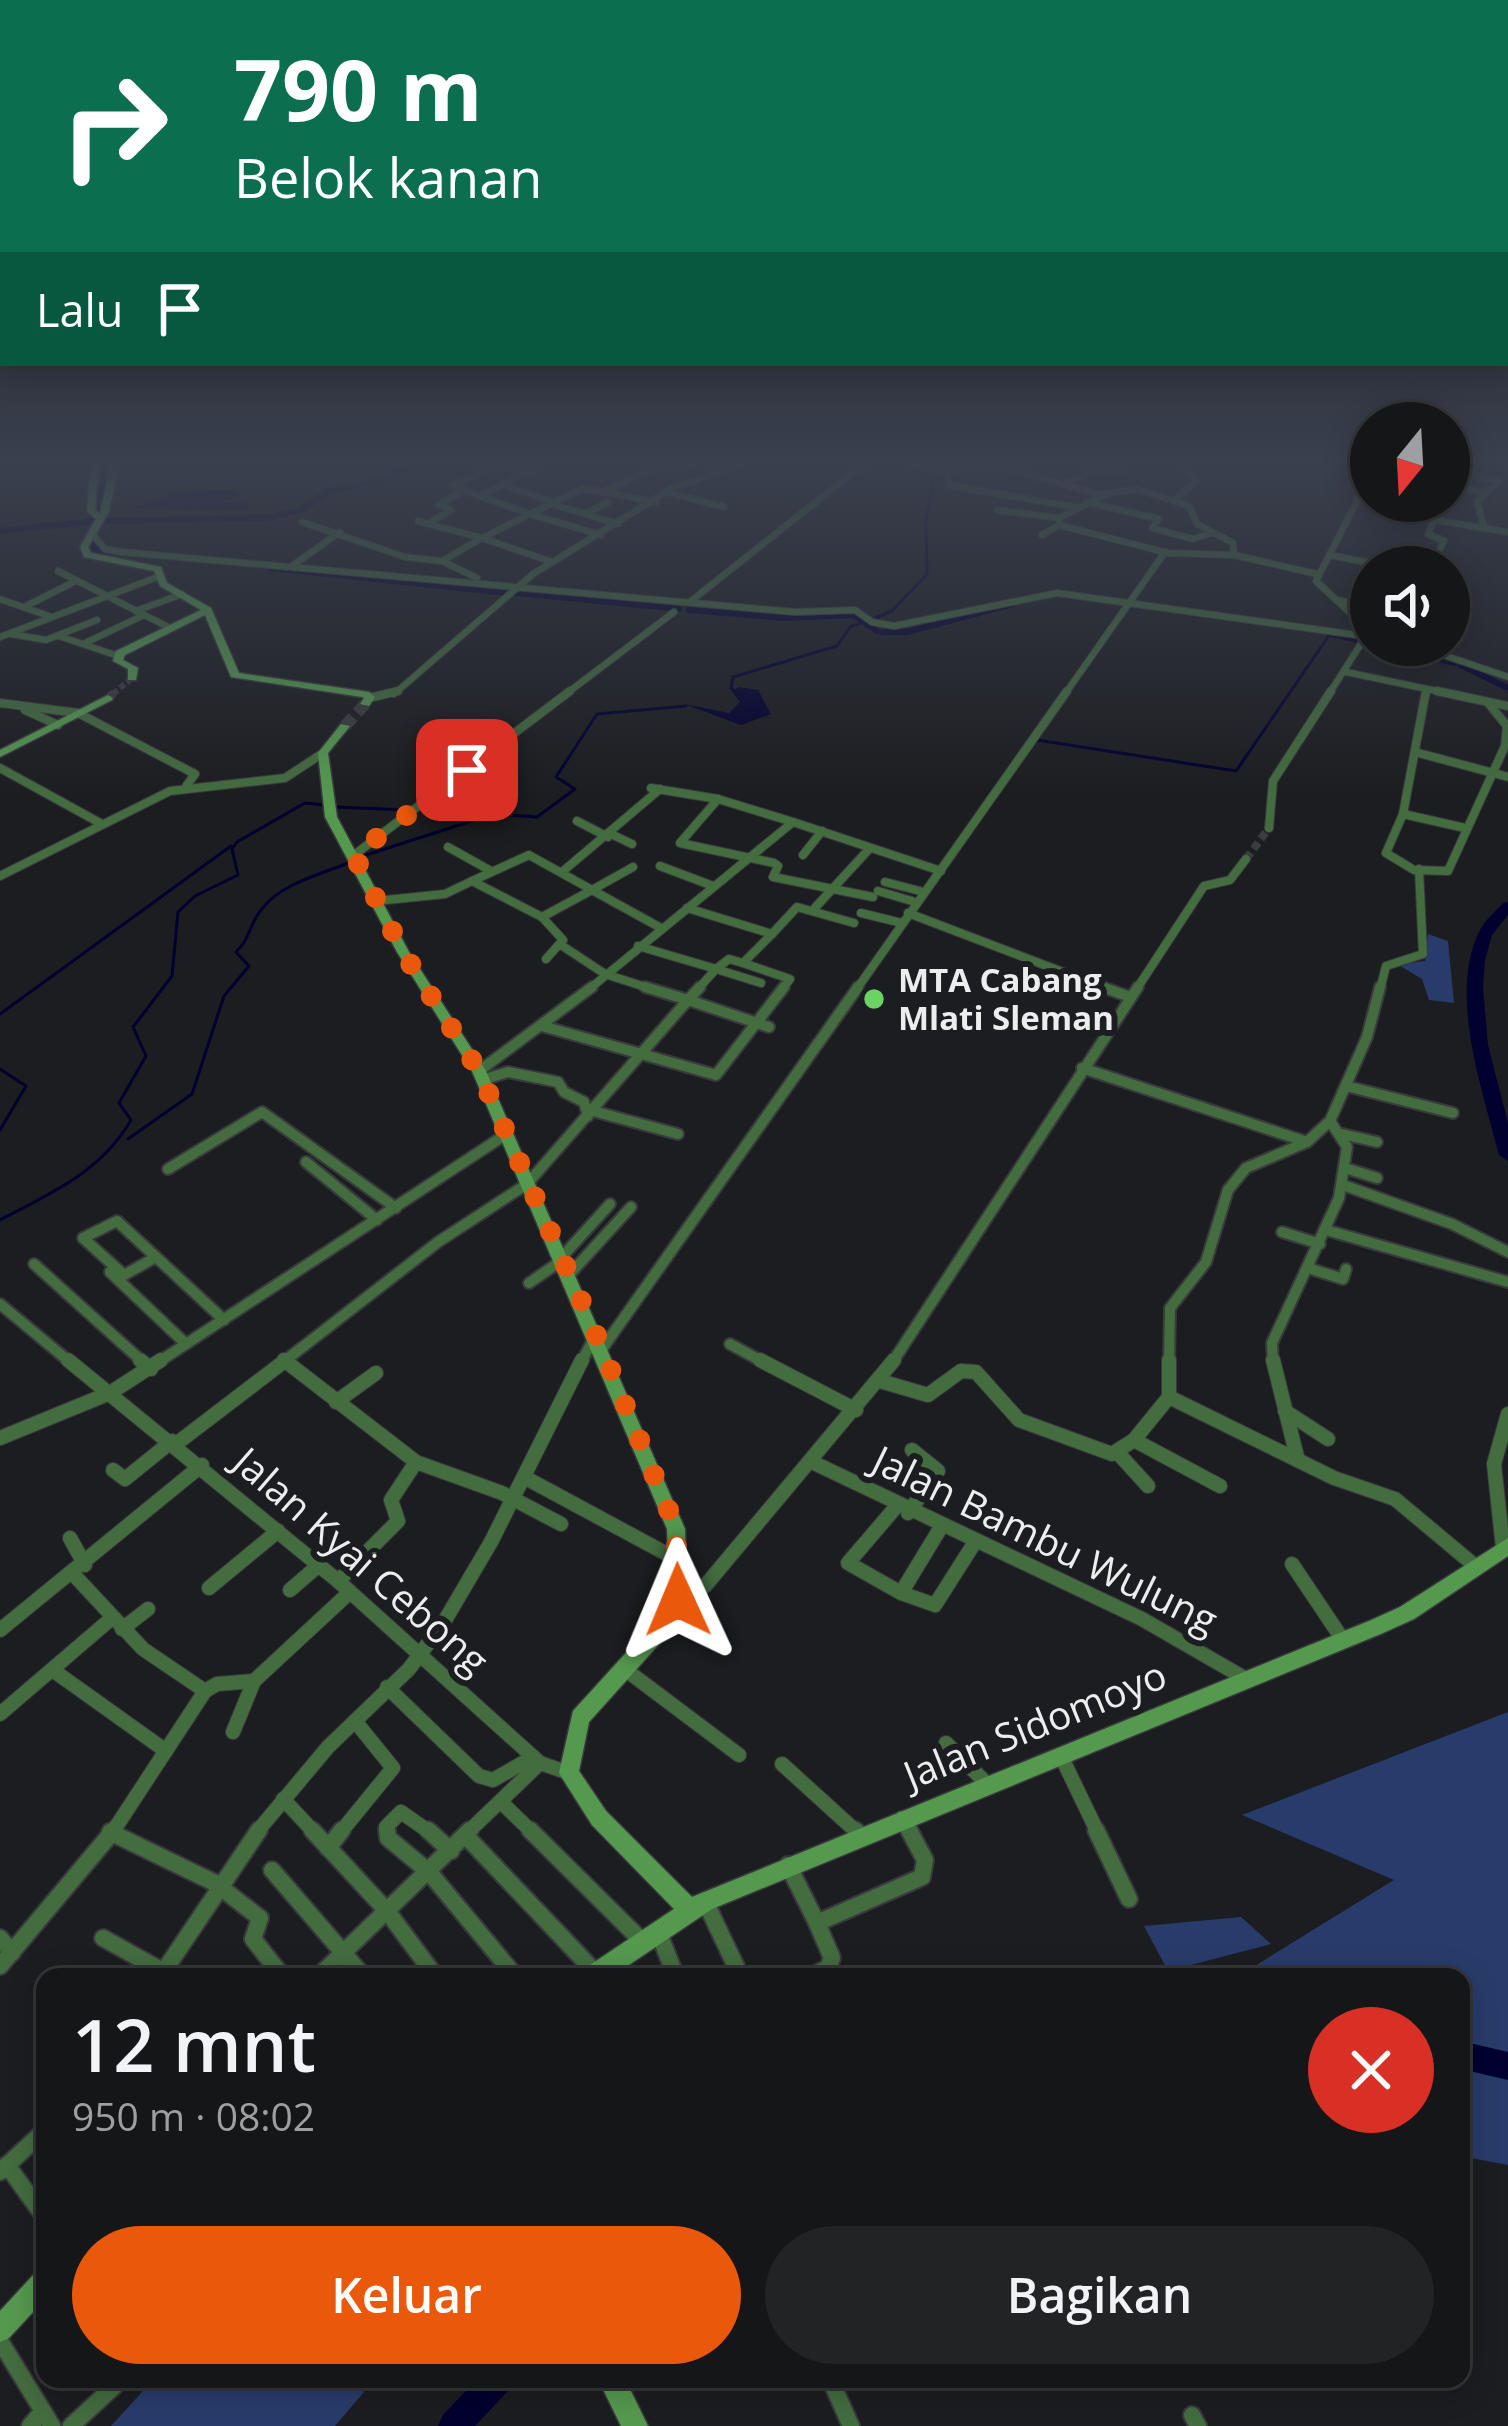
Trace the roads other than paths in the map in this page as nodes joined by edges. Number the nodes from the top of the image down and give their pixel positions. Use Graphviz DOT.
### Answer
graph roads {
  1 [pos="60,572"];
  2 [pos="157,572"];
  3 [pos="366,572"];
  4 [pos="390,572"];
  5 [pos="464,572"];
  6 [pos="538,572"];
  7 [pos="728,572"];
  8 [pos="1151,572"];
  9 [pos="1309,572"];
  10 [pos="387,574"];
  11 [pos="1317,574"];
  12 [pos="160,577"];
  13 [pos="76,581"];
  14 [pos="482,581"];
  15 [pos="513,590"];
  16 [pos="103,594"];
  17 [pos="182,594"];
  18 [pos="0,598"];
  19 [pos="1333,600"];
  20 [pos="692,601"];
  21 [pos="1350,602"];
  22 [pos="20,605"];
  23 [pos="1127,605"];
  24 [pos="0,610"];
  25 [pos="208,610"];
  26 [pos="674,612"];
  27 [pos="140,613"];
  28 [pos="1350,614"];
  29 [pos="49,616"];
  30 [pos="97,620"];
  31 [pos="0,624"];
  32 [pos="170,628"];
  33 [pos="8,633"];
  34 [pos="59,636"];
  35 [pos="1350,637"];
  36 [pos="83,644"];
  37 [pos="118,656"];
  38 [pos="1470,664"];
  39 [pos="1350,665"];
  40 [pos="1346,672"];
  41 [pos="1508,677"];
  42 [pos="132,678"];
  43 [pos="1426,691"];
  44 [pos="109,698"];
  45 [pos="367,701"];
  46 [pos="0,703"];
  47 [pos="1490,704"];
  48 [pos="17,706"];
  49 [pos="1508,706"];
  50 [pos="78,712"];
  51 [pos="58,725"];
  52 [pos="345,726"];
  53 [pos="1415,752"];
  54 [pos="322,753"];
  55 [pos="0,754"];
  56 [pos="1505,755"];
  57 [pos="0,768"];
  58 [pos="1494,773"];
  59 [pos="1508,777"];
  60 [pos="187,785"];
  61 [pos="718,799"];
  62 [pos="1403,814"];
  63 [pos="577,821"];
  64 [pos="793,822"];
  65 [pos="100,823"];
  66 [pos="1269,828"];
  67 [pos="1466,828"];
  68 [pos="822,831"];
  69 [pos="609,836"];
  70 [pos="632,844"];
  71 [pos="448,847"];
  72 [pos="870,848"];
  73 [pos="354,855"];
  74 [pos="803,855"];
  75 [pos="748,858"];
  76 [pos="1246,859"];
  77 [pos="660,866"];
  78 [pos="633,867"];
  79 [pos="1419,869"];
  80 [pos="491,871"];
  81 [pos="941,871"];
  82 [pos="562,872"];
  83 [pos="0,876"];
  84 [pos="472,881"];
  85 [pos="591,886"];
  86 [pos="712,886"];
  87 [pos="835,890"];
  88 [pos="376,901"];
  89 [pos="910,907"];
  90 [pos="687,908"];
  91 [pos="810,910"];
  92 [pos="862,913"];
  93 [pos="542,917"];
  94 [pos="854,923"];
  95 [pos="661,928"];
  96 [pos="772,934"];
  97 [pos="561,945"];
  98 [pos="638,946"];
  99 [pos="546,959"];
  100 [pos="743,963"];
  101 [pos="716,969"];
  102 [pos="605,974"];
  103 [pos="761,983"];
  104 [pos="1130,997"];
  105 [pos="688,1000"];
  106 [pos="542,1026"];
  107 [pos="764,1026"];
  108 [pos="641,1054"];
  109 [pos="1082,1068"];
  110 [pos="481,1076"];
  111 [pos="1346,1086"];
  112 [pos="591,1113"];
  113 [pos="1453,1113"];
  114 [pos="1330,1121"];
  115 [pos="678,1134"];
  116 [pos="1342,1134"];
  117 [pos="505,1135"];
  118 [pos="1307,1142"];
  119 [pos="1377,1142"];
  120 [pos="306,1162"];
  121 [pos="1345,1168"];
  122 [pos="168,1169"];
  123 [pos="1377,1178"];
  124 [pos="527,1184"];
  125 [pos="1343,1185"];
  126 [pos="610,1204"];
  127 [pos="631,1207"];
  128 [pos="396,1208"];
  129 [pos="377,1220"];
  130 [pos="1326,1230"];
  131 [pos="1282,1232"];
  132 [pos="77,1241"];
  133 [pos="1320,1244"];
  134 [pos="1508,1252"];
  135 [pos="156,1257"];
  136 [pos="34,1264"];
  137 [pos="563,1265"];
  138 [pos="1308,1268"];
  139 [pos="1346,1269"];
  140 [pos="1508,1282"];
  141 [pos="529,1283"];
  142 [pos="0,1304"];
  143 [pos="224,1320"];
  144 [pos="599,1341"];
  145 [pos="186,1344"];
  146 [pos="730,1344"];
  147 [pos="284,1360"];
  148 [pos="151,1369"];
  149 [pos="376,1373"];
  150 [pos="880,1381"];
  151 [pos="110,1394"];
  152 [pos="1169,1397"];
  153 [pos="336,1402"];
  154 [pos="856,1410"];
  155 [pos="1285,1411"];
  156 [pos="1508,1414"];
  157 [pos="1222,1419"];
  158 [pos="1214,1432"];
  159 [pos="0,1438"];
  160 [pos="1328,1439"];
  161 [pos="1134,1440"];
  162 [pos="174,1442"];
  163 [pos="912,1450"];
  164 [pos="1117,1452"];
  165 [pos="1298,1457"];
  166 [pos="416,1462"];
  167 [pos="814,1463"];
  168 [pos="202,1465"];
  169 [pos="113,1470"];
  170 [pos="524,1477"];
  171 [pos="1148,1486"];
  172 [pos="1220,1486"];
  173 [pos="511,1497"];
  174 [pos="902,1510"];
  175 [pos="561,1523"];
  176 [pos="941,1527"];
  177 [pos="278,1531"];
  178 [pos="70,1538"];
  179 [pos="975,1542"];
  180 [pos="1505,1547"];
  181 [pos="678,1560"];
  182 [pos="1292,1564"];
  183 [pos="1474,1564"];
  184 [pos="319,1565"];
  185 [pos="80,1570"];
  186 [pos="344,1586"];
  187 [pos="209,1588"];
  188 [pos="290,1590"];
  189 [pos="901,1593"];
  190 [pos="678,1600"];
  191 [pos="148,1609"];
  192 [pos="117,1624"];
  193 [pos="0,1630"];
  194 [pos="1343,1640"];
  195 [pos="421,1655"];
  196 [pos="626,1670"];
  197 [pos="54,1672"];
  198 [pos="1246,1679"];
  199 [pos="254,1681"];
  200 [pos="387,1687"];
  201 [pos="205,1691"];
  202 [pos="0,1714"];
  203 [pos="355,1721"];
  204 [pos="233,1732"];
  205 [pos="946,1743"];
  206 [pos="166,1751"];
  207 [pos="1060,1753"];
  208 [pos="739,1755"];
  209 [pos="537,1760"];
  210 [pos="782,1764"];
  211 [pos="569,1773"];
  212 [pos="987,1784"];
  213 [pos="283,1799"];
  214 [pos="501,1802"];
  215 [pos="902,1818"];
  216 [pos="110,1832"];
  217 [pos="466,1836"];
  218 [pos="861,1836"];
  219 [pos="328,1848"];
  220 [pos="451,1851"];
  221 [pos="788,1865"];
  222 [pos="272,1870"];
  223 [pos="429,1872"];
  224 [pos="215,1883"];
  225 [pos="1129,1899"];
  226 [pos="697,1905"];
  227 [pos="387,1911"];
  228 [pos="817,1923"];
  229 [pos="650,1937"];
  230 [pos="0,1938"];
  231 [pos="103,1938"];
  232 [pos="345,1952"];
  233 [pos="6,1960"];
  234 [pos="152,1968"];
  235 [pos="165,1968"];
  236 [pos="276,1968"];
  237 [pos="328,1968"];
  238 [pos="357,1968"];
  239 [pos="429,1968"];
  240 [pos="509,1968"];
  241 [pos="588,1968"];
  242 [pos="606,1968"];
  243 [pos="670,1968"];
  244 [pos="736,1968"];
  245 [pos="828,1968"];
  246 [pos="36,2138"];
  247 [pos="3,2168"];
  248 [pos="36,2207"];
  249 [pos="36,2291"];
  250 [pos="0,2329"];
  251 [pos="0,2341"];
  252 [pos="112,2388"];
  253 [pos="615,2388"];
  254 [pos="834,2388"];
  255 [pos="42,2421"];
  256 [pos="71,2426"];
  257 [pos="635,2426"];
  258 [pos="851,2426"];
  1 -- 13 [label="street"];
  2 -- 12 [label="street"];
  3 -- 10 [label="street"];
  4 -- 10 [label="street"];
  5 -- 14 [label="street"];
  6 -- 15 [label="street"];
  7 -- 20 [label="street"];
  8 -- 23 [label="street"];
  9 -- 11 [label="street"];
  10 -- 14 [label="street"];
  11 -- 19 [label="street"];
  12 -- 16 [label="street"];
  12 -- 17 [label="street"];
  13 -- 16 [label="street"];
  13 -- 22 [label="street"];
  14 -- 15 [label="street"];
  15 -- 20 [label="street"];
  15 -- 45 [label="street"];
  16 -- 27 [label="street"];
  16 -- 29 [label="street"];
  17 -- 25 [label="street"];
  17 -- 27 [label="street"];
  18 -- 22 [label="street"];
  19 -- 21 [label="street"];
  19 -- 28 [label="street"];
  20 -- 23 [label="street"];
  22 -- 24 [label="street"];
  22 -- 29 [label="street"];
  23 -- 35 [label="street"];
  23 -- 81 [label="street"];
  25 -- 32 [label="street"];
  25 -- 45 [label="street"];
  26 -- 73 [label="street"];
  27 -- 32 [label="street"];
  27 -- 36 [label="street"];
  29 -- 33 [label="street"];
  30 -- 34 [label="street"];
  31 -- 33 [label="street"];
  32 -- 37 [label="street"];
  33 -- 34 [label="street"];
  34 -- 36 [label="street"];
  36 -- 37 [label="street"];
  37 -- 42 [label="street"];
  38 -- 41 [label="street"];
  39 -- 40 [label="street"];
  40 -- 43 [label="street"];
  40 -- 66 [label="street"];
  43 -- 47 [label="street"];
  43 -- 53 [label="street"];
  44 -- 50 [label="street"];
  46 -- 48 [label="street"];
  47 -- 49 [label="street"];
  47 -- 56 [label="street"];
  48 -- 50 [label="street"];
  48 -- 51 [label="street"];
  50 -- 51 [label="street"];
  50 -- 60 [label="street"];
  51 -- 55 [label="street"];
  52 -- 54 [label="street"];
  53 -- 58 [label="street"];
  53 -- 62 [label="street"];
  54 -- 60 [label="street"];
  54 -- 73 [label="street"];
  56 -- 58 [label="street"];
  57 -- 65 [label="street"];
  58 -- 59 [label="street"];
  58 -- 67 [label="street"];
  60 -- 65 [label="street"];
  61 -- 64 [label="street"];
  61 -- 69 [label="street"];
  61 -- 75 [label="street"];
  62 -- 67 [label="street"];
  62 -- 79 [label="street"];
  63 -- 69 [label="street"];
  64 -- 68 [label="street"];
  64 -- 75 [label="street"];
  65 -- 83 [label="street"];
  67 -- 79 [label="street"];
  68 -- 72 [label="street"];
  68 -- 74 [label="street"];
  69 -- 70 [label="street"];
  69 -- 82 [label="street"];
  71 -- 80 [label="street"];
  72 -- 81 [label="street"];
  72 -- 87 [label="street"];
  73 -- 88 [label="street"];
  75 -- 86 [label="street"];
  75 -- 87 [label="street"];
  76 -- 104 [label="street"];
  77 -- 86 [label="street"];
  78 -- 85 [label="street"];
  79 -- 111 [label="street"];
  80 -- 82 [label="street"];
  80 -- 84 [label="street"];
  81 -- 89 [label="street"];
  82 -- 85 [label="street"];
  84 -- 88 [label="street"];
  84 -- 93 [label="street"];
  85 -- 93 [label="street"];
  85 -- 95 [label="street"];
  86 -- 90 [label="street"];
  87 -- 89 [label="street"];
  87 -- 91 [label="street"];
  88 -- 110 [label="street"];
  89 -- 92 [label="street"];
  89 -- 104 [label="street"];
  89 -- 144 [label="street"];
  90 -- 95 [label="street"];
  90 -- 96 [label="street"];
  91 -- 94 [label="street"];
  91 -- 96 [label="street"];
  93 -- 97 [label="street"];
  95 -- 98 [label="street"];
  96 -- 100 [label="street"];
  97 -- 99 [label="street"];
  97 -- 102 [label="street"];
  98 -- 101 [label="street"];
  98 -- 102 [label="street"];
  100 -- 101 [label="street"];
  100 -- 107 [label="street"];
  101 -- 103 [label="street"];
  101 -- 105 [label="street"];
  102 -- 105 [label="street"];
  102 -- 106 [label="street"];
  104 -- 109 [label="street"];
  105 -- 107 [label="street"];
  105 -- 108 [label="street"];
  106 -- 108 [label="street"];
  106 -- 110 [label="street"];
  107 -- 108 [label="street"];
  108 -- 112 [label="street"];
  109 -- 118 [label="street"];
  109 -- 150 [label="street"];
  110 -- 112 [label="street"];
  110 -- 117 [label="street"];
  111 -- 113 [label="street"];
  111 -- 114 [label="street"];
  112 -- 115 [label="street"];
  112 -- 124 [label="street"];
  114 -- 116 [label="street"];
  114 -- 118 [label="street"];
  116 -- 119 [label="street"];
  116 -- 121 [label="street"];
  117 -- 124 [label="street"];
  117 -- 128 [label="street"];
  118 -- 152 [label="street"];
  120 -- 129 [label="street"];
  121 -- 123 [label="street"];
  121 -- 125 [label="street"];
  122 -- 128 [label="street"];
  124 -- 137 [label="street"];
  124 -- 147 [label="street"];
  125 -- 130 [label="street"];
  125 -- 134 [label="street"];
  126 -- 137 [label="street"];
  127 -- 137 [label="street"];
  128 -- 129 [label="street"];
  129 -- 143 [label="street"];
  130 -- 133 [label="street"];
  130 -- 140 [label="street"];
  131 -- 133 [label="street"];
  132 -- 145 [label="street"];
  133 -- 138 [label="street"];
  135 -- 135 [label="street"];
  135 -- 143 [label="street"];
  136 -- 148 [label="street"];
  137 -- 141 [label="street"];
  137 -- 144 [label="street"];
  138 -- 139 [label="street"];
  138 -- 155 [label="street"];
  142 -- 151 [label="street, Jalan Kyai Cebong"];
  143 -- 145 [label="street"];
  144 -- 170 [label="street"];
  144 -- 181 [label="street"];
  145 -- 148 [label="street"];
  146 -- 154 [label="street"];
  147 -- 153 [label="street"];
  147 -- 162 [label="street"];
  148 -- 151 [label="street"];
  149 -- 153 [label="street"];
  150 -- 154 [label="street"];
  150 -- 164 [label="street"];
  151 -- 159 [label="street"];
  151 -- 162 [label="street, Jalan Kyai Cebong"];
  152 -- 157 [label="street"];
  152 -- 161 [label="street"];
  153 -- 166 [label="street"];
  154 -- 167 [label="street"];
  155 -- 160 [label="street"];
  155 -- 165 [label="street"];
  156 -- 180 [label="street"];
  157 -- 158 [label="street"];
  157 -- 165 [label="street"];
  161 -- 164 [label="street"];
  161 -- 172 [label="street"];
  162 -- 168 [label="street, Jalan Kyai Cebong"];
  162 -- 169 [label="street"];
  163 -- 174 [label="street"];
  164 -- 171 [label="street"];
  165 -- 183 [label="street"];
  166 -- 173 [label="street"];
  166 -- 186 [label="street"];
  167 -- 174 [label="street, Jalan Bambu Wulung"];
  167 -- 190 [label="street"];
  168 -- 177 [label="street, Jalan Kyai Cebong"];
  168 -- 185 [label="street"];
  170 -- 173 [label="street"];
  170 -- 181 [label="street"];
  173 -- 175 [label="street"];
  173 -- 195 [label="street"];
  174 -- 176 [label="street, Jalan Bambu Wulung"];
  174 -- 189 [label="street"];
  176 -- 179 [label="street, Jalan Bambu Wulung"];
  176 -- 189 [label="street"];
  177 -- 184 [label="street, Jalan Kyai Cebong"];
  177 -- 187 [label="street"];
  178 -- 185 [label="street"];
  179 -- 189 [label="street"];
  179 -- 198 [label="street, Jalan Bambu Wulung"];
  180 -- 183 [label="street, Jalan Sidomoyo"];
  181 -- 190 [label="street"];
  182 -- 194 [label="street"];
  183 -- 194 [label="street, Jalan Sidomoyo"];
  184 -- 186 [label="street, Jalan Kyai Cebong"];
  184 -- 188 [label="street"];
  185 -- 192 [label="street"];
  185 -- 193 [label="street"];
  186 -- 195 [label="street, Jalan Kyai Cebong"];
  186 -- 199 [label="street"];
  190 -- 196 [label="street"];
  191 -- 192 [label="street"];
  192 -- 197 [label="street"];
  192 -- 201 [label="street"];
  194 -- 198 [label="street, Jalan Sidomoyo"];
  195 -- 200 [label="street"];
  195 -- 209 [label="street, Jalan Kyai Cebong"];
  196 -- 208 [label="street"];
  196 -- 211 [label="street"];
  197 -- 202 [label="street"];
  197 -- 206 [label="street"];
  198 -- 207 [label="street, Jalan Sidomoyo"];
  199 -- 201 [label="street"];
  199 -- 204 [label="street"];
  200 -- 203 [label="street"];
  200 -- 209 [label="street"];
  201 -- 206 [label="street"];
  203 -- 213 [label="street"];
  203 -- 219 [label="street"];
  205 -- 212 [label="street"];
  206 -- 216 [label="street"];
  207 -- 212 [label="street, Jalan Sidomoyo"];
  207 -- 225 [label="street"];
  209 -- 211 [label="street, Jalan Kyai Cebong"];
  209 -- 214 [label="street"];
  210 -- 218 [label="street"];
  211 -- 226 [label="street"];
  212 -- 215 [label="street, Jalan Sidomoyo"];
  213 -- 219 [label="street"];
  213 -- 224 [label="street"];
  214 -- 217 [label="street"];
  214 -- 229 [label="street"];
  215 -- 218 [label="street, Jalan Sidomoyo"];
  215 -- 228 [label="street"];
  216 -- 224 [label="street"];
  216 -- 233 [label="street"];
  217 -- 220 [label="street"];
  217 -- 241 [label="street"];
  218 -- 221 [label="street, Jalan Sidomoyo"];
  219 -- 227 [label="street"];
  220 -- 223 [label="street"];
  220 -- 223 [label="street"];
  221 -- 226 [label="street, Jalan Sidomoyo"];
  221 -- 228 [label="street"];
  222 -- 232 [label="street"];
  223 -- 227 [label="street"];
  223 -- 240 [label="street"];
  224 -- 235 [label="street"];
  224 -- 236 [label="street"];
  226 -- 229 [label="street, Jalan Sidomoyo"];
  226 -- 244 [label="street"];
  227 -- 232 [label="street"];
  227 -- 239 [label="street"];
  228 -- 245 [label="street"];
  229 -- 242 [label="street, Jalan Sidomoyo"];
  229 -- 243 [label="street"];
  230 -- 233 [label="street"];
  231 -- 234 [label="street"];
  232 -- 237 [label="street"];
  232 -- 238 [label="street"];
  246 -- 247 [label="street"];
  247 -- 248 [label="street"];
  249 -- 250 [label="street"];
  251 -- 255 [label="street"];
  252 -- 256 [label="street"];
  253 -- 257 [label="street"];
  254 -- 258 [label="street"];
}
